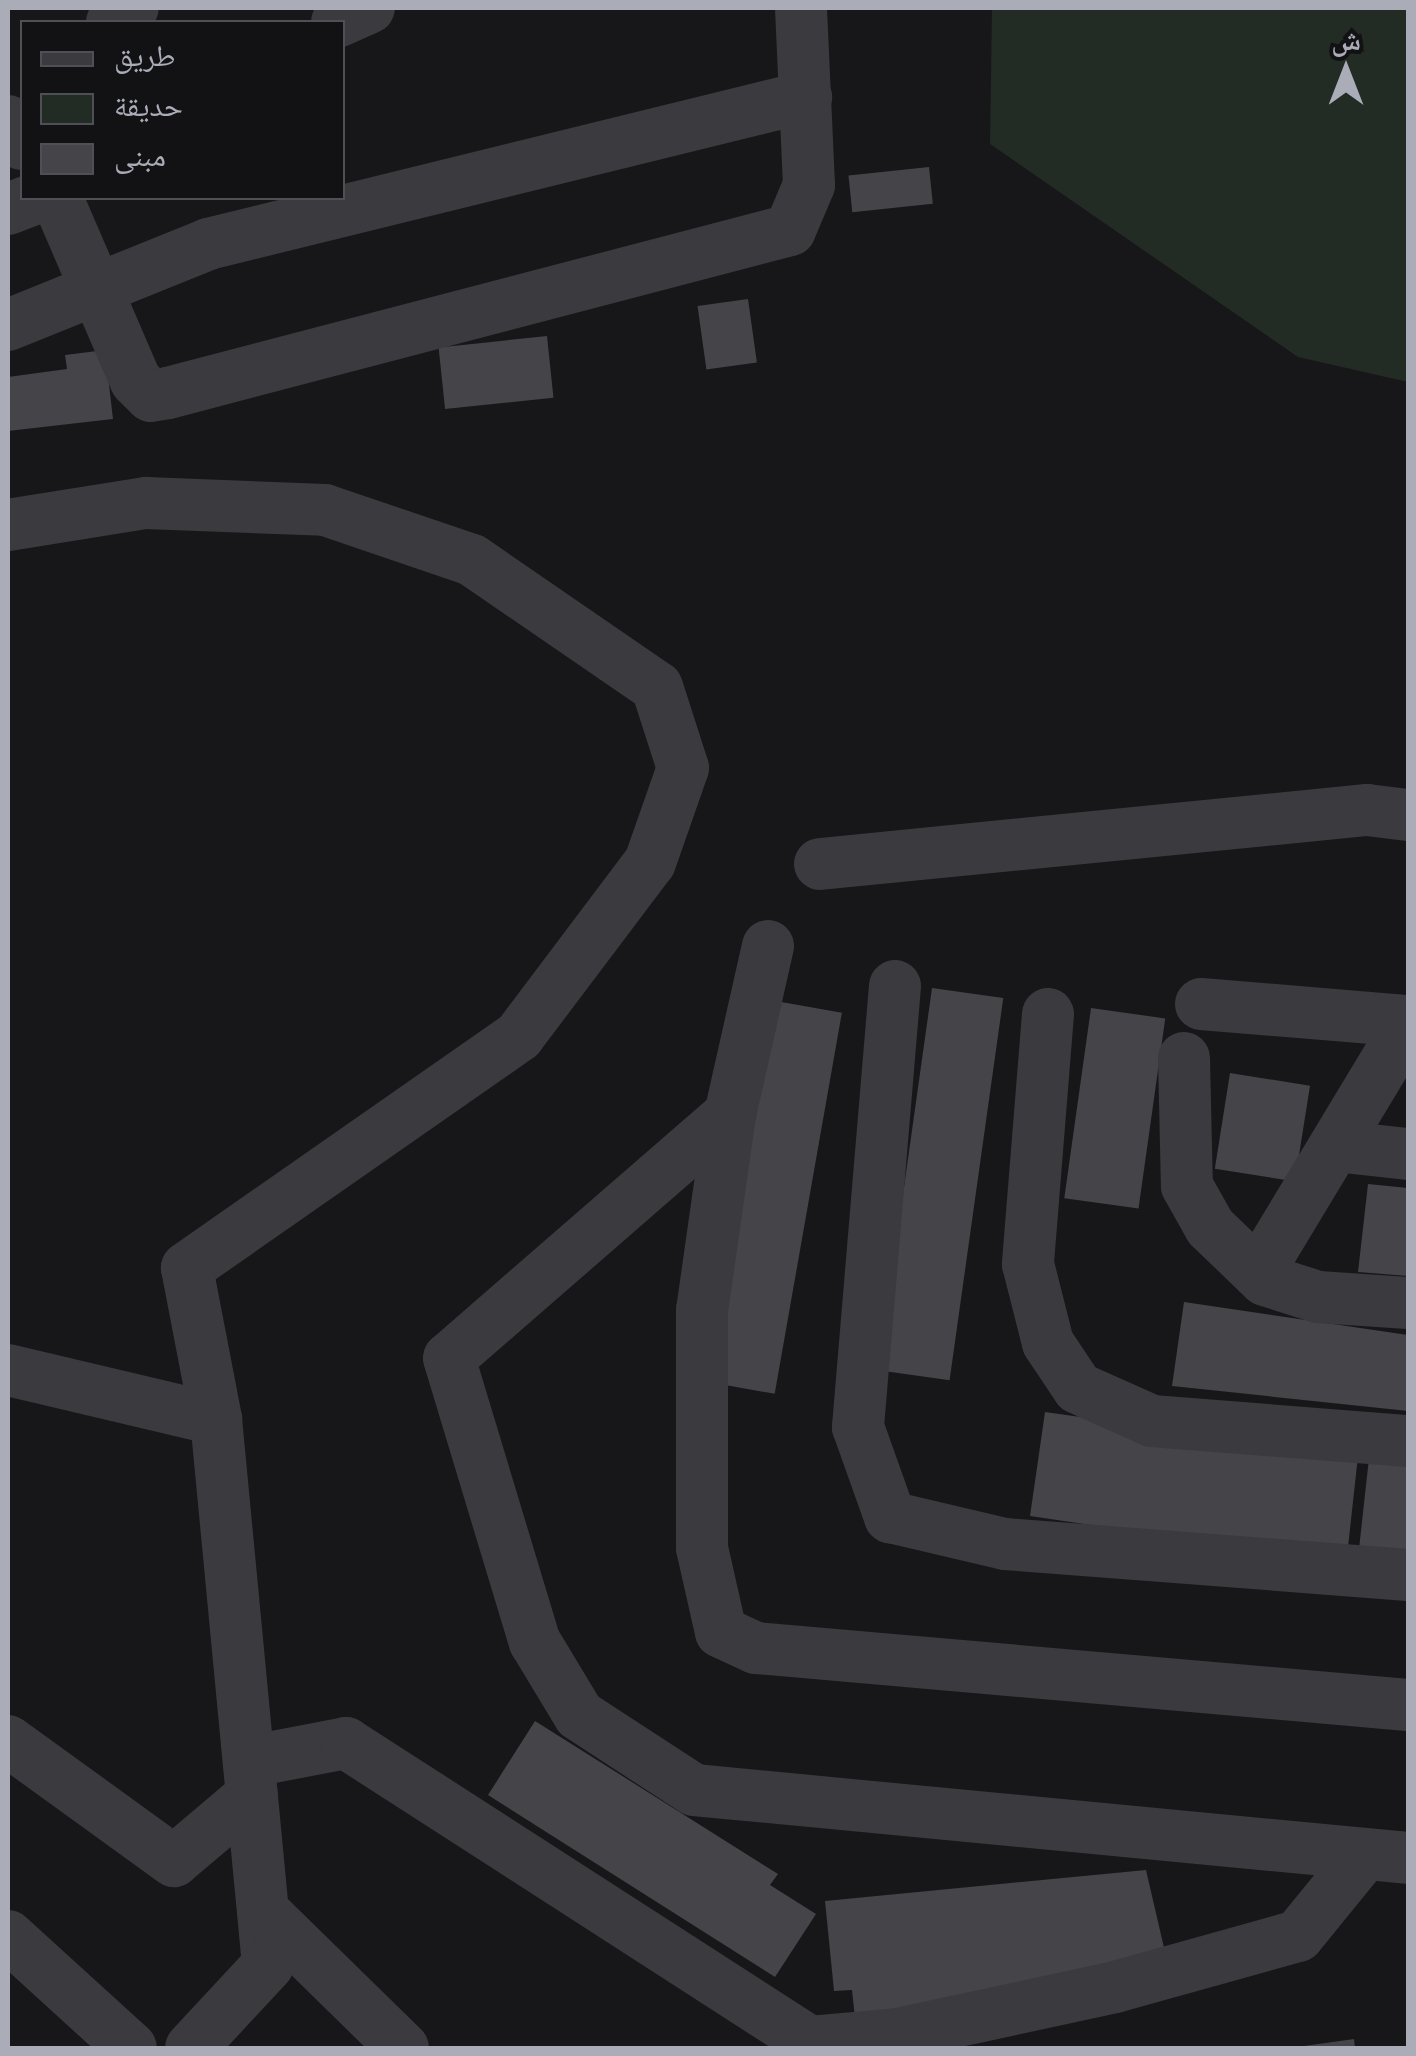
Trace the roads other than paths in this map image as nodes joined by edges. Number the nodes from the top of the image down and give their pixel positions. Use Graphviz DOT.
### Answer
graph roads {
  1 [pos="369,8"];
  2 [pos="801,8"];
  3 [pos="342,20"];
  4 [pos="806,98"];
  5 [pos="58,200"];
  6 [pos="104,292"];
  7 [pos="8,326"];
  8 [pos="8,525"];
  9 [pos="1408,814"];
  10 [pos="820,864"];
  11 [pos="768,946"];
  12 [pos="895,986"];
  13 [pos="1201,1004"];
  14 [pos="1048,1014"];
  15 [pos="1408,1023"];
  16 [pos="1184,1058"];
  17 [pos="730,1114"];
  18 [pos="1335,1146"];
  19 [pos="1408,1154"];
  20 [pos="1258,1273"];
  21 [pos="1408,1303"];
  22 [pos="8,1370"];
  23 [pos="216,1419"];
  24 [pos="1408,1441"];
  25 [pos="1408,1575"];
  26 [pos="1408,1705"];
  27 [pos="8,1742"];
  28 [pos="252,1778"];
  29 [pos="1386,1856"];
  30 [pos="263,1911"];
  31 [pos="8,1936"];
  32 [pos="131,2048"];
  33 [pos="191,2048"];
  34 [pos="404,2048"];
  1 -- 3 [label="street"];
  2 -- 4 [label="street"];
  4 -- 6 [label="street"];
  4 -- 6 [label="street"];
  5 -- 6 [label="street"];
  6 -- 7 [label="street"];
  8 -- 23 [label="street"];
  9 -- 10 [label="street"];
  11 -- 17 [label="street"];
  12 -- 25 [label="street"];
  13 -- 15 [label="street"];
  14 -- 24 [label="street"];
  15 -- 18 [label="street"];
  16 -- 20 [label="street"];
  17 -- 26 [label="street"];
  17 -- 29 [label="street"];
  18 -- 19 [label="street"];
  18 -- 20 [label="street"];
  20 -- 21 [label="street"];
  22 -- 23 [label="street"];
  23 -- 28 [label="street"];
  27 -- 28 [label="street"];
  28 -- 29 [label="street"];
  28 -- 30 [label="street"];
  30 -- 33 [label="street"];
  30 -- 34 [label="street"];
  31 -- 32 [label="street"];
}
